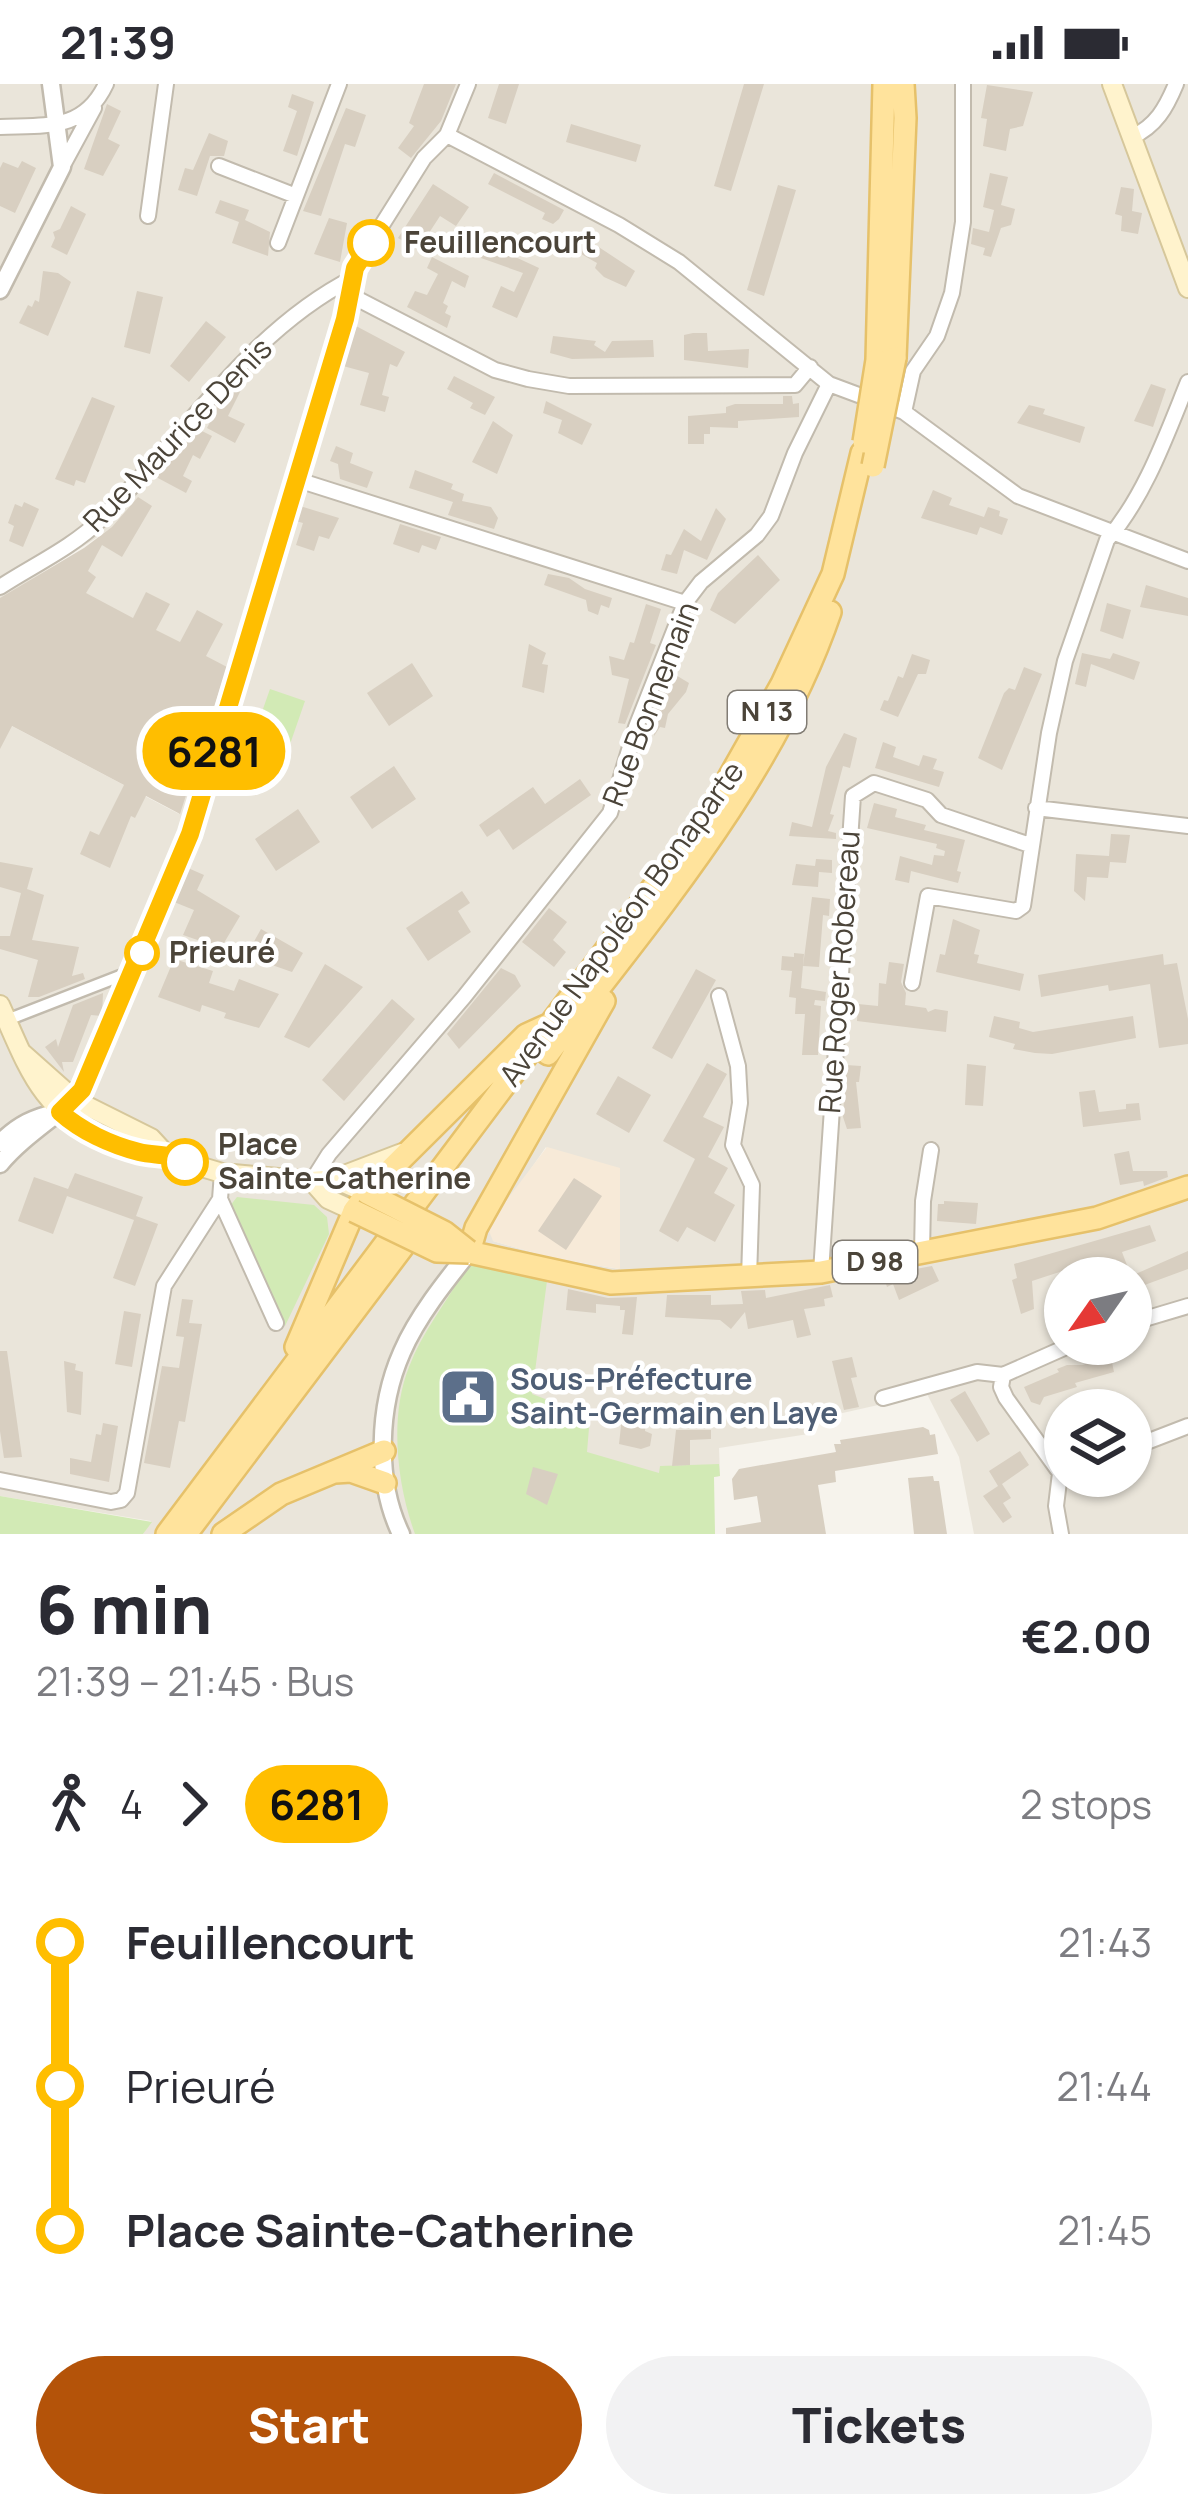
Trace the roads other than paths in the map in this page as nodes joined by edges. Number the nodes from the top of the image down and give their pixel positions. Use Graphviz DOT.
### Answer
graph roads {
  1 [pos="51,84"];
  2 [pos="106,84"];
  3 [pos="166,84"];
  4 [pos="339,84"];
  5 [pos="468,84"];
  6 [pos="884,84"];
  7 [pos="903,84"];
  8 [pos="962,84"];
  9 [pos="1112,84"];
  10 [pos="1176,84"];
  11 [pos="94,108"];
  12 [pos="59,124"];
  13 [pos="0,127"];
  14 [pos="447,135"];
  15 [pos="1132,137"];
  16 [pos="219,166"];
  17 [pos="62,167"];
  18 [pos="296,196"];
  19 [pos="148,216"];
  20 [pos="278,243"];
  21 [pos="353,278"];
  22 [pos="1188,288"];
  23 [pos="0,290"];
  24 [pos="350,295"];
  25 [pos="886,359"];
  26 [pos="810,367"];
  27 [pos="1188,382"];
  28 [pos="829,384"];
  29 [pos="904,412"];
  30 [pos="867,460"];
  31 [pos="298,480"];
  32 [pos="1112,533"];
  33 [pos="1188,561"];
  34 [pos="0,587"];
  35 [pos="685,603"];
  36 [pos="1036,808"];
  37 [pos="1188,814"];
  38 [pos="1188,826"];
  39 [pos="1030,845"];
  40 [pos="134,971"];
  41 [pos="610,973"];
  42 [pos="912,983"];
  43 [pos="719,996"];
  44 [pos="3,1012"];
  45 [pos="554,1022"];
  46 [pos="68,1106"];
  47 [pos="0,1143"];
  48 [pos="931,1150"];
  49 [pos="406,1151"];
  50 [pos="0,1164"];
  51 [pos="222,1173"];
  52 [pos="334,1178"];
  53 [pos="312,1181"];
  54 [pos="1188,1187"];
  55 [pos="220,1199"];
  56 [pos="361,1202"];
  57 [pos="469,1252"];
  58 [pos="922,1253"];
  59 [pos="821,1271"];
  60 [pos="748,1278"];
  61 [pos="1188,1306"];
  62 [pos="1152,1317"];
  63 [pos="276,1323"];
  64 [pos="1044,1357"];
  65 [pos="286,1371"];
  66 [pos="1003,1375"];
  67 [pos="883,1398"];
  68 [pos="1188,1426"];
  69 [pos="1152,1440"];
  70 [pos="1044,1449"];
  71 [pos="383,1451"];
  72 [pos="329,1472"];
  73 [pos="0,1480"];
  74 [pos="386,1483"];
  75 [pos="1058,1497"];
  76 [pos="397,1530"];
  77 [pos="167,1534"];
  78 [pos="186,1534"];
  79 [pos="223,1534"];
  80 [pos="1061,1534"];
  1 -- 12 [label="street"];
  2 -- 11 [label="street"];
  3 -- 19 [label="street"];
  4 -- 18 [label="street"];
  5 -- 14 [label="street"];
  6 -- 25 [label="main road, Avenue Napoléon Bonaparte / N 13"];
  7 -- 25 [label="main road, Avenue Napoléon Bonaparte / N 13"];
  8 -- 29 [label="street"];
  9 -- 15 [label="main road"];
  10 -- 15 [label="street"];
  11 -- 12 [label="street"];
  11 -- 17 [label="street"];
  12 -- 13 [label="street"];
  12 -- 17 [label="street"];
  14 -- 21 [label="street"];
  14 -- 26 [label="street"];
  15 -- 22 [label="main road"];
  16 -- 18 [label="street"];
  17 -- 23 [label="street"];
  18 -- 20 [label="street"];
  21 -- 24 [label="street"];
  21 -- 34 [label="street, Rue Maurice Denis"];
  24 -- 26 [label="street"];
  24 -- 31 [label="street"];
  25 -- 30 [label="main road, Avenue Napoléon Bonaparte / N 13, bridge"];
  26 -- 28 [label="street"];
  27 -- 32 [label="street"];
  28 -- 29 [label="street"];
  28 -- 35 [label="street, Rue Bonnemain"];
  29 -- 32 [label="street"];
  30 -- 41 [label="main road, Avenue Napoléon Bonaparte / N 13"];
  30 -- 45 [label="main road, Avenue Napoléon Bonaparte / N 13"];
  31 -- 35 [label="street"];
  31 -- 40 [label="street"];
  32 -- 33 [label="street"];
  32 -- 36 [label="street"];
  35 -- 53 [label="street, Rue Bonnemain"];
  36 -- 38 [label="street"];
  36 -- 39 [label="street"];
  37 -- 38 [label="street"];
  39 -- 42 [label="street"];
  39 -- 59 [label="street, Rue Roger Robereau"];
  40 -- 44 [label="street"];
  40 -- 46 [label="street"];
  41 -- 57 [label="main road"];
  41 -- 78 [label="main road, Avenue Napoléon Bonaparte / N 13"];
  43 -- 60 [label="street"];
  44 -- 46 [label="main road"];
  45 -- 49 [label="main road"];
  45 -- 65 [label="main road, Avenue Napoléon Bonaparte / N 13"];
  46 -- 47 [label="street"];
  46 -- 50 [label="street"];
  46 -- 51 [label="main road"];
  48 -- 58 [label="street"];
  49 -- 52 [label="main road"];
  49 -- 56 [label="main road"];
  51 -- 53 [label="main road"];
  51 -- 55 [label="street"];
  52 -- 53 [label="main road"];
  52 -- 56 [label="main road, D 98"];
  53 -- 56 [label="main road, D 98"];
  54 -- 58 [label="main road, D 98"];
  55 -- 63 [label="street"];
  55 -- 73 [label="street"];
  56 -- 57 [label="main road, D 98, bridge"];
  56 -- 65 [label="main road"];
  57 -- 60 [label="main road, D 98"];
  57 -- 71 [label="street"];
  58 -- 59 [label="main road, D 98"];
  59 -- 60 [label="main road, D 98"];
  61 -- 62 [label="street"];
  64 -- 66 [label="street"];
  65 -- 77 [label="main road, Avenue Napoléon Bonaparte / N 13"];
  66 -- 67 [label="street"];
  66 -- 70 [label="street"];
  68 -- 69 [label="street"];
  71 -- 72 [label="main road"];
  71 -- 74 [label="street"];
  72 -- 74 [label="main road"];
  72 -- 79 [label="main road"];
  74 -- 76 [label="street"];
  75 -- 80 [label="street"];
}
